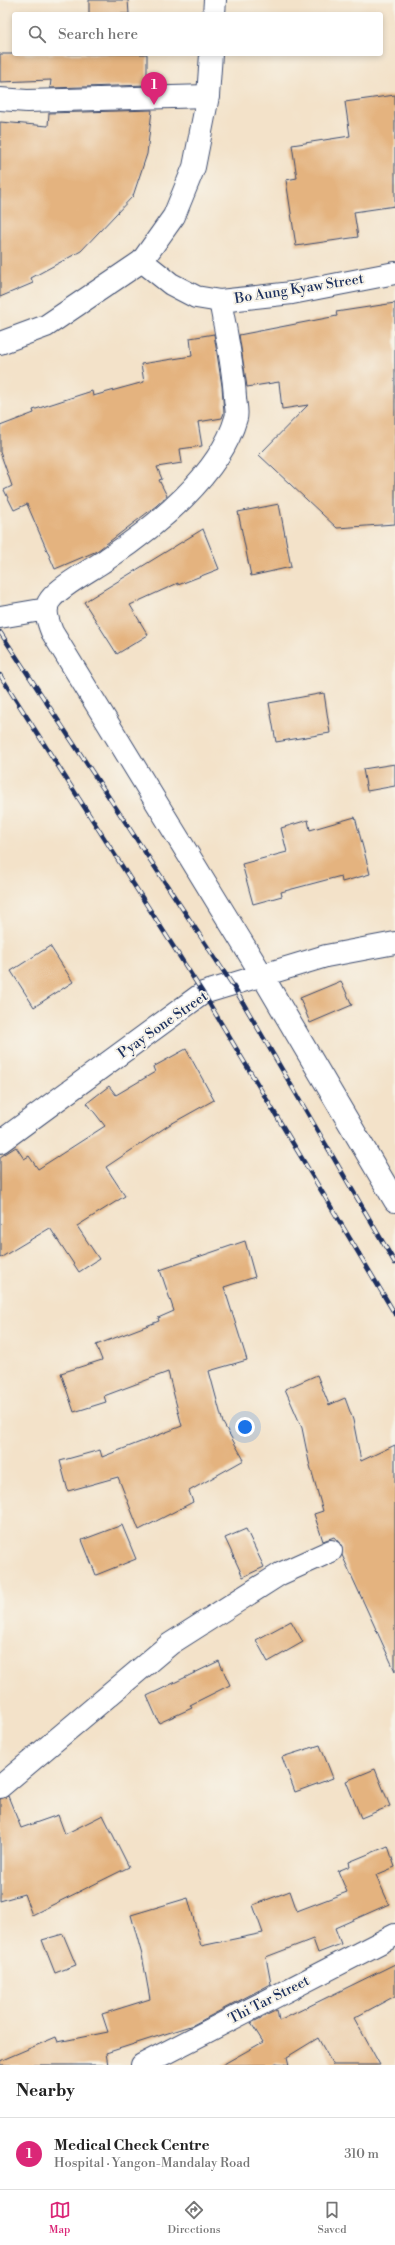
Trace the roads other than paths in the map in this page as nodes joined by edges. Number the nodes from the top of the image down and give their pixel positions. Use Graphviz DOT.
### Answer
graph roads {
  1 [pos="215,0"];
  2 [pos="214,12"];
  3 [pos="211,56"];
  4 [pos="208,96"];
  5 [pos="0,99"];
  6 [pos="142,261"];
  7 [pos="395,273"];
  8 [pos="220,301"];
  9 [pos="0,343"];
  10 [pos="47,609"];
  11 [pos="0,618"];
  12 [pos="395,943"];
  13 [pos="262,975"];
  14 [pos="0,1142"];
  15 [pos="395,1201"];
  16 [pos="331,1551"];
  17 [pos="0,1787"];
  18 [pos="395,1935"];
  19 [pos="142,2065"];
  1 -- 2 [label="street"];
  3 -- 4 [label="street"];
  4 -- 5 [label="street"];
  4 -- 6 [label="street"];
  6 -- 8 [label="street, Bo Aung Kyaw Street"];
  6 -- 9 [label="street"];
  7 -- 8 [label="street, Bo Aung Kyaw Street"];
  8 -- 10 [label="street"];
  10 -- 11 [label="street"];
  10 -- 13 [label="street"];
  12 -- 13 [label="street, Pyay Sone Street"];
  13 -- 14 [label="street, Pyay Sone Street"];
  13 -- 15 [label="street"];
  16 -- 17 [label="street"];
  18 -- 19 [label="street, Thi Tar Street"];
}
